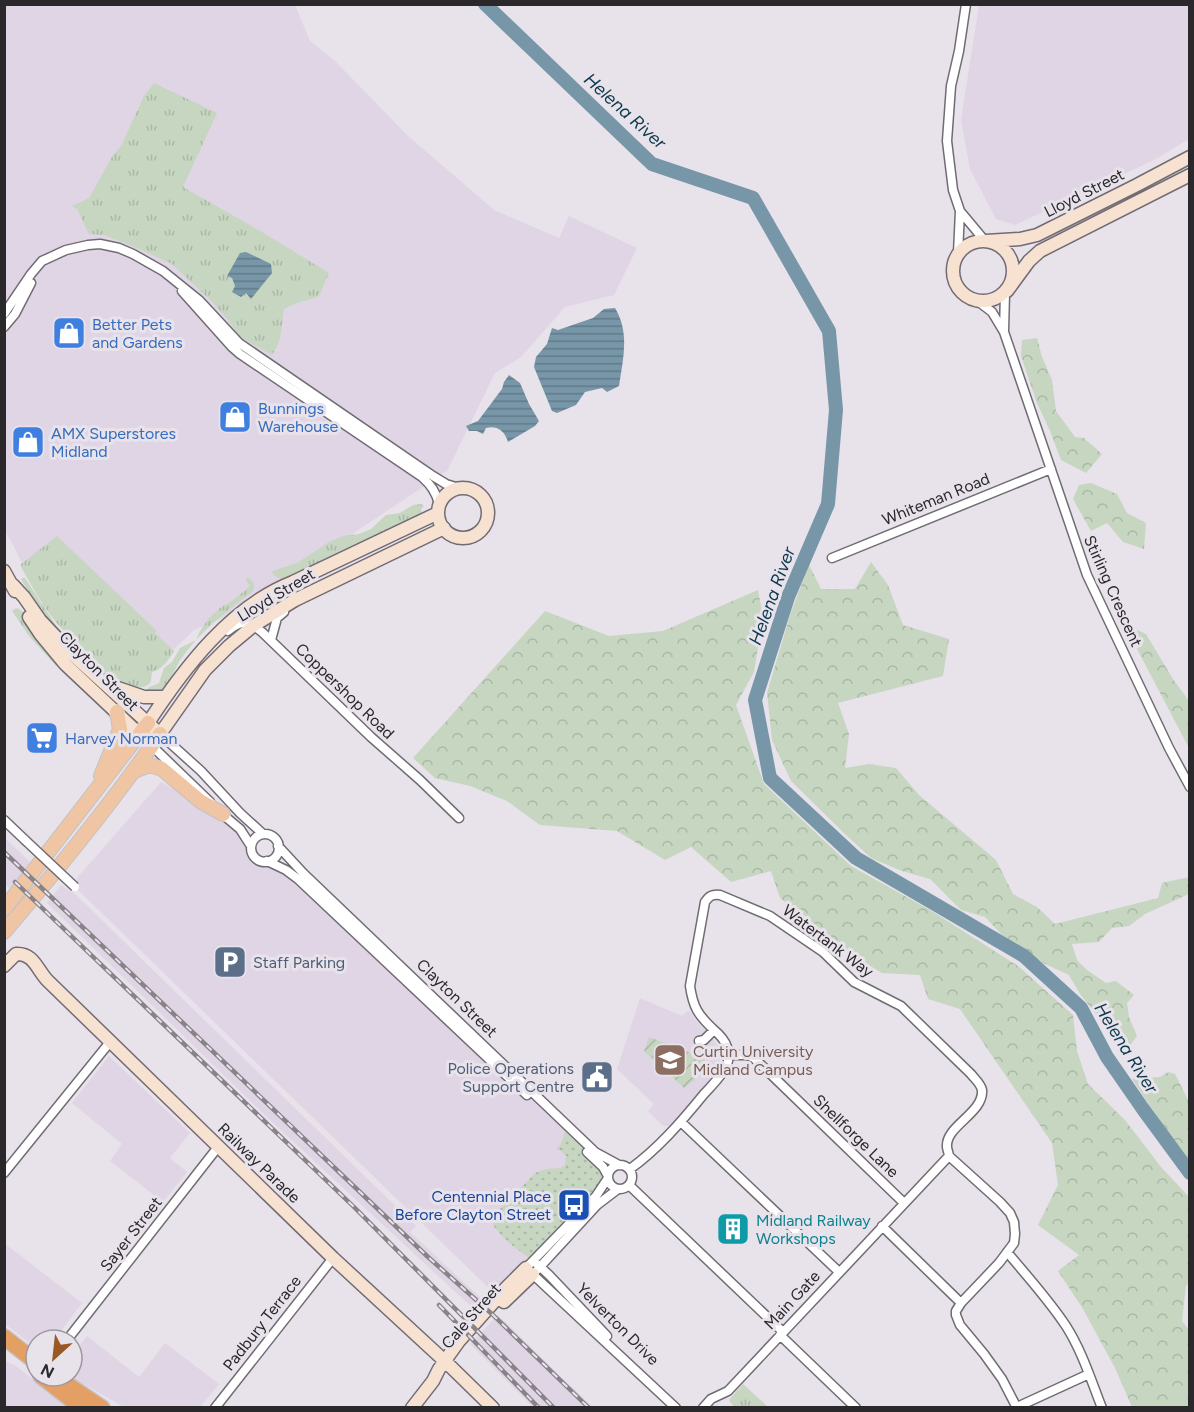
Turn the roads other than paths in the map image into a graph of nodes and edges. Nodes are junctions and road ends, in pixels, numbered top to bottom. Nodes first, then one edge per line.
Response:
1 (966, 4) edge
2 (1190, 156) edge
3 (1190, 175) edge
4 (960, 211) junction
5 (986, 241) junction
6 (958, 253) junction
7 (57, 254) junction
8 (163, 271) junction
9 (1006, 292) junction
10 (979, 302) junction
11 (4, 314) edge
12 (4, 327) edge
13 (1004, 332) junction
14 (1051, 469) junction
15 (459, 488) junction
16 (439, 509) junction
17 (444, 528) junction
18 (832, 558) dead end
19 (362, 567) junction
20 (4, 571) edge
21 (13, 585) junction
22 (253, 626) junction
23 (271, 640) junction
24 (204, 649) junction
25 (103, 682) junction
26 (165, 697) junction
27 (117, 712) junction
28 (144, 728) junction
29 (156, 740) junction
30 (134, 771) junction
31 (1190, 787) edge
32 (223, 814) junction
33 (77, 816) junction
34 (459, 818) dead end
35 (4, 820) edge
36 (263, 834) junction
37 (251, 846) junction
38 (278, 846) junction
39 (267, 861) junction
40 (75, 887) dead end
41 (4, 909) edge
42 (4, 932) edge
43 (4, 966) edge
44 (714, 1030) junction
45 (699, 1041) dead end
46 (110, 1042) junction
47 (729, 1055) junction
48 (681, 1122) junction
49 (218, 1147) junction
50 (949, 1156) junction
51 (619, 1165) junction
52 (630, 1169) junction
53 (4, 1173) edge
54 (608, 1177) junction
55 (629, 1185) junction
56 (618, 1189) junction
57 (904, 1203) junction
58 (882, 1226) junction
59 (1007, 1252) junction
60 (333, 1258) junction
61 (533, 1267) junction
62 (839, 1272) junction
63 (961, 1303) junction
64 (76, 1328) edge
65 (781, 1334) junction
66 (4, 1337) edge
67 (4, 1348) edge
68 (24, 1353) edge
69 (24, 1363) edge
70 (447, 1363) junction
71 (1089, 1374) junction
72 (57, 1388) edge
73 (74, 1388) edge
74 (82, 1407) edge
75 (102, 1407) edge
76 (215, 1407) edge
77 (412, 1407) edge
78 (493, 1407) edge
79 (676, 1407) edge
80 (682, 1407) edge
81 (703, 1407) edge
82 (855, 1407) edge
83 (1017, 1407) edge
84 (1102, 1407) edge

1 - 4 street
2 - 5 main road, Lloyd Street
3 - 9 main road, Lloyd Street
4 - 5 street
4 - 6 street
5 - 6 main road
5 - 9 main road
6 - 10 main road
7 - 8 street
7 - 11 street
7 - 12 street
8 - 15 street
8 - 16 street
9 - 10 main road
9 - 13 street, Stirling Crescent
10 - 13 street, Stirling Crescent
13 - 14 street, Stirling Crescent
14 - 18 street, Whiteman Road
14 - 31 street, Stirling Crescent
15 - 16 main road
15 - 17 main road
16 - 17 main road
16 - 24 main road, Lloyd Street
17 - 19 main road, Lloyd Street
19 - 22 main road, Lloyd Street
19 - 23 street
20 - 21 main road, Clayton Street
21 - 25 main road, Clayton Street
21 - 27 main road, Clayton Street
22 - 23 street, Coppershop Road
22 - 24 street
22 - 29 main road, Lloyd Street
23 - 34 street, Coppershop Road
24 - 26 main road, Lloyd Street
25 - 26 main road
25 - 28 main road, Clayton Street
26 - 28 main road, Lloyd Street
27 - 28 main road, Clayton Street
27 - 33 main road
28 - 29 main road, Clayton Street
28 - 33 main road, Lloyd Street
29 - 30 main road, Lloyd Street
29 - 32 street, Clayton Street
29 - 36 street, Clayton Street
30 - 32 main road
30 - 42 main road, Lloyd Street
32 - 37 street, Clayton Street
33 - 41 main road, Lloyd Street
35 - 40 street, bridge
36 - 37 street
36 - 38 street
37 - 39 street
38 - 39 street
38 - 51 street, Clayton Street
39 - 54 street, Clayton Street
43 - 46 main road, Railway Parade
44 - 45 street
44 - 47 street
44 - 50 street, Watertank Way
46 - 49 main road, Railway Parade
46 - 53 street
47 - 48 street
47 - 57 street, Shellforge Lane
48 - 52 street
48 - 62 street
49 - 60 main road, Railway Parade
49 - 64 street, Sayer Street
50 - 57 street, Main Gate
50 - 59 street
51 - 52 street
51 - 54 street
52 - 55 street
54 - 56 street
54 - 61 street
55 - 56 street
55 - 65 street
56 - 61 street
57 - 58 street, Main Gate
58 - 62 street, Main Gate
58 - 63 street
59 - 63 street
59 - 71 street
60 - 70 main road, Railway Parade
60 - 76 street, Padbury Terrace
61 - 70 main road, Cale Street
61 - 79 street, Yelverton Drive
61 - 80 street, Yelverton Drive
62 - 65 street, Main Gate
63 - 83 street
65 - 81 street, Main Gate
65 - 82 street
66 - 68 highway
67 - 69 highway
70 - 77 main road, Cale Street
70 - 78 main road, Railway Parade
71 - 83 street
71 - 84 street
72 - 74 highway
73 - 75 highway

